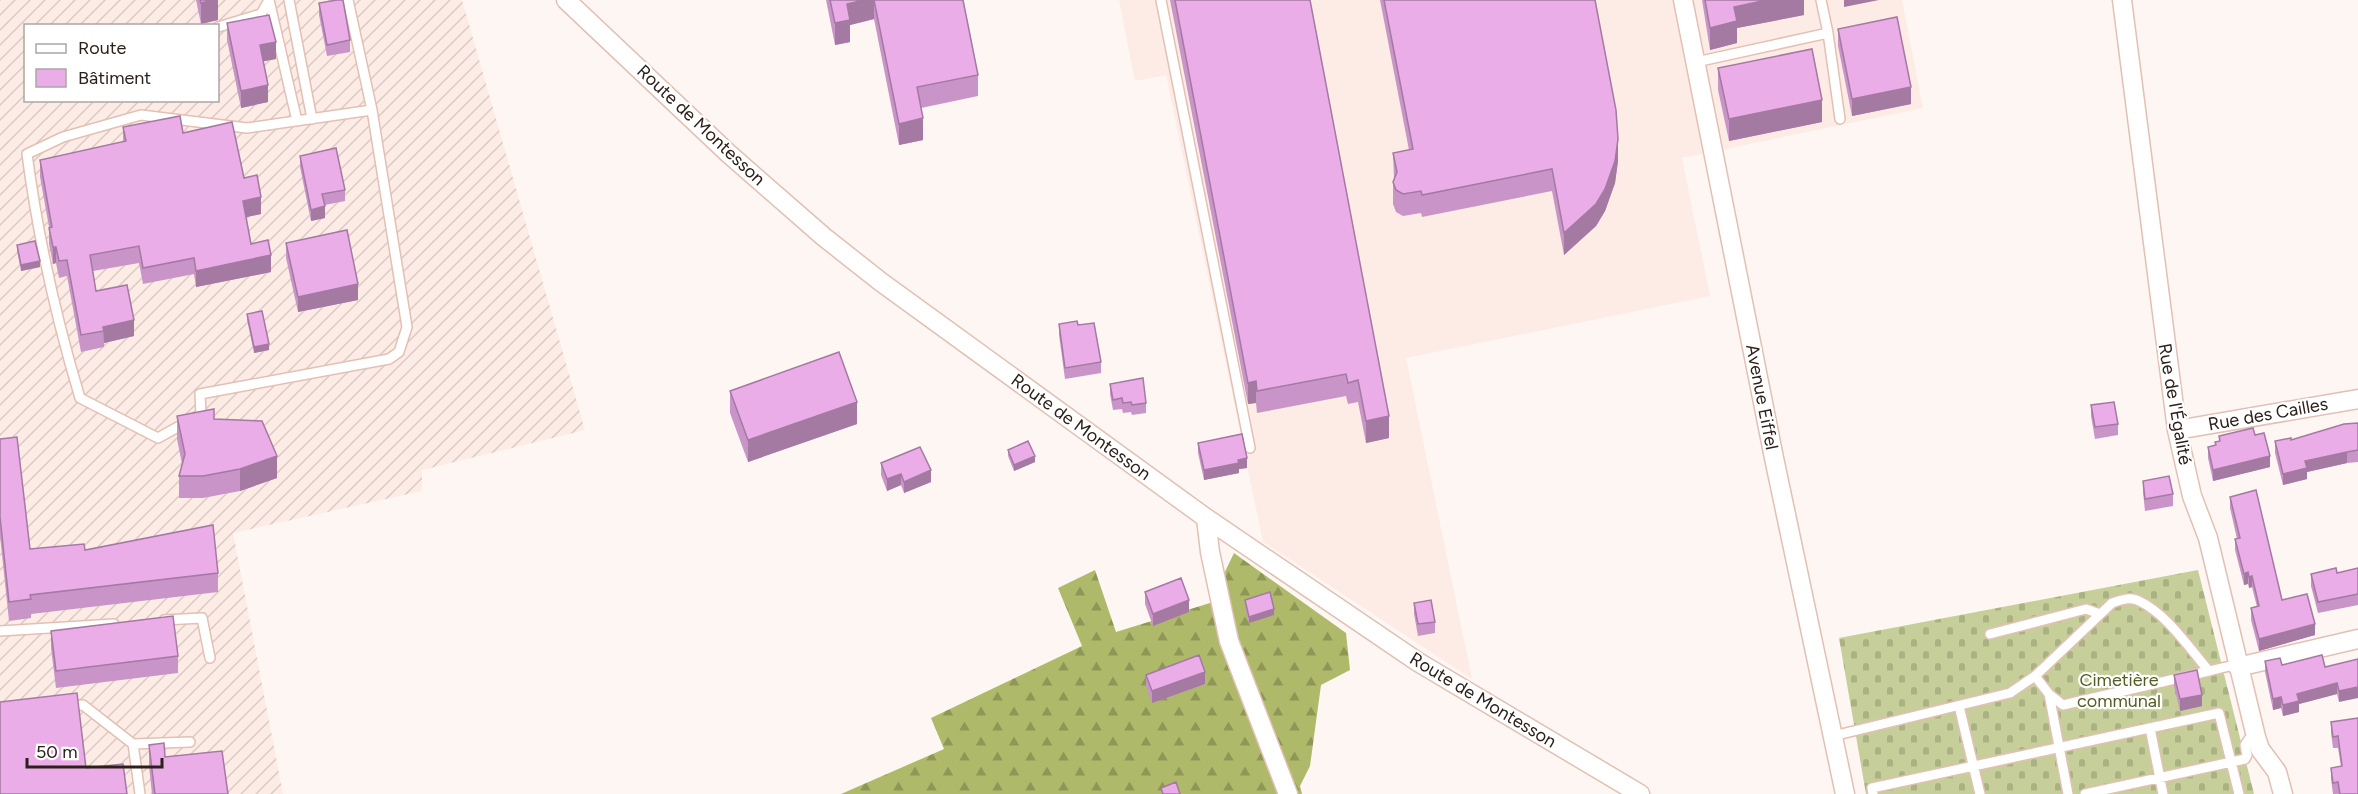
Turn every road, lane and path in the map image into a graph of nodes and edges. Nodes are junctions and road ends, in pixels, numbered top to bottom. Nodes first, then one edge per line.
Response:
1 (289, 0) edge
2 (348, 0) edge
3 (566, 0) edge
4 (1161, 0) edge
5 (1683, 0) edge
6 (1821, 0) edge
7 (2122, 0) edge
8 (219, 27) edge
9 (1828, 33) junction
10 (1696, 62) junction
11 (372, 110) junction
12 (312, 119) junction
13 (1840, 119) dead end
14 (297, 121) junction
15 (2358, 399) edge
16 (2177, 430) junction
17 (1250, 448) dead end
18 (1206, 518) junction
19 (2100, 614) junction
20 (154, 621) edge
21 (130, 623) edge
22 (0, 632) edge
23 (1990, 634) dead end
24 (2358, 639) edge
25 (210, 657) dead end
26 (2238, 666) junction
27 (2209, 671) junction
28 (2035, 676) junction
29 (2049, 694) junction
30 (1959, 706) junction
31 (59, 707) edge
32 (2150, 728) junction
33 (1833, 736) junction
34 (2256, 737) junction
35 (190, 742) dead end
36 (134, 744) junction
37 (2060, 747) junction
38 (2232, 761) junction
39 (1973, 767) junction
40 (2159, 778) junction
41 (140, 794) edge
42 (1288, 794) edge
43 (1640, 794) edge
44 (1845, 794) edge
45 (1873, 794) edge
46 (1980, 794) edge
47 (2068, 794) edge
48 (2085, 794) edge
49 (2163, 794) edge
50 (2239, 794) edge
51 (2283, 794) edge

1 - 12 lane
2 - 11 lane
3 - 18 street, Route de Montesson
4 - 17 lane
5 - 10 street, Avenue Eiffel
6 - 9 lane
7 - 16 street, Rue de l'Égalité
8 - 14 lane
9 - 10 lane
9 - 13 lane
10 - 33 street, Avenue Eiffel
11 - 12 lane
11 - 14 lane
12 - 14 lane
15 - 16 street, Rue des Cailles
16 - 26 street, Rue de l'Égalité
18 - 42 street
18 - 43 street, Route de Montesson
19 - 23 lane
19 - 27 lane
19 - 28 lane
20 - 25 lane
21 - 22 lane
24 - 26 street
26 - 27 lane
26 - 34 street, Rue de l'Égalité
27 - 29 lane
28 - 29 lane
28 - 30 lane
29 - 37 lane
30 - 33 lane
30 - 39 lane
31 - 36 lane
32 - 37 lane
32 - 38 lane
32 - 40 lane
33 - 44 street, Avenue Eiffel
34 - 38 lane
34 - 51 street, Rue de l'Égalité
35 - 36 lane
36 - 41 lane
37 - 39 lane
37 - 47 lane
38 - 40 lane
38 - 50 lane
39 - 45 lane
39 - 46 lane
40 - 48 lane
40 - 49 lane

